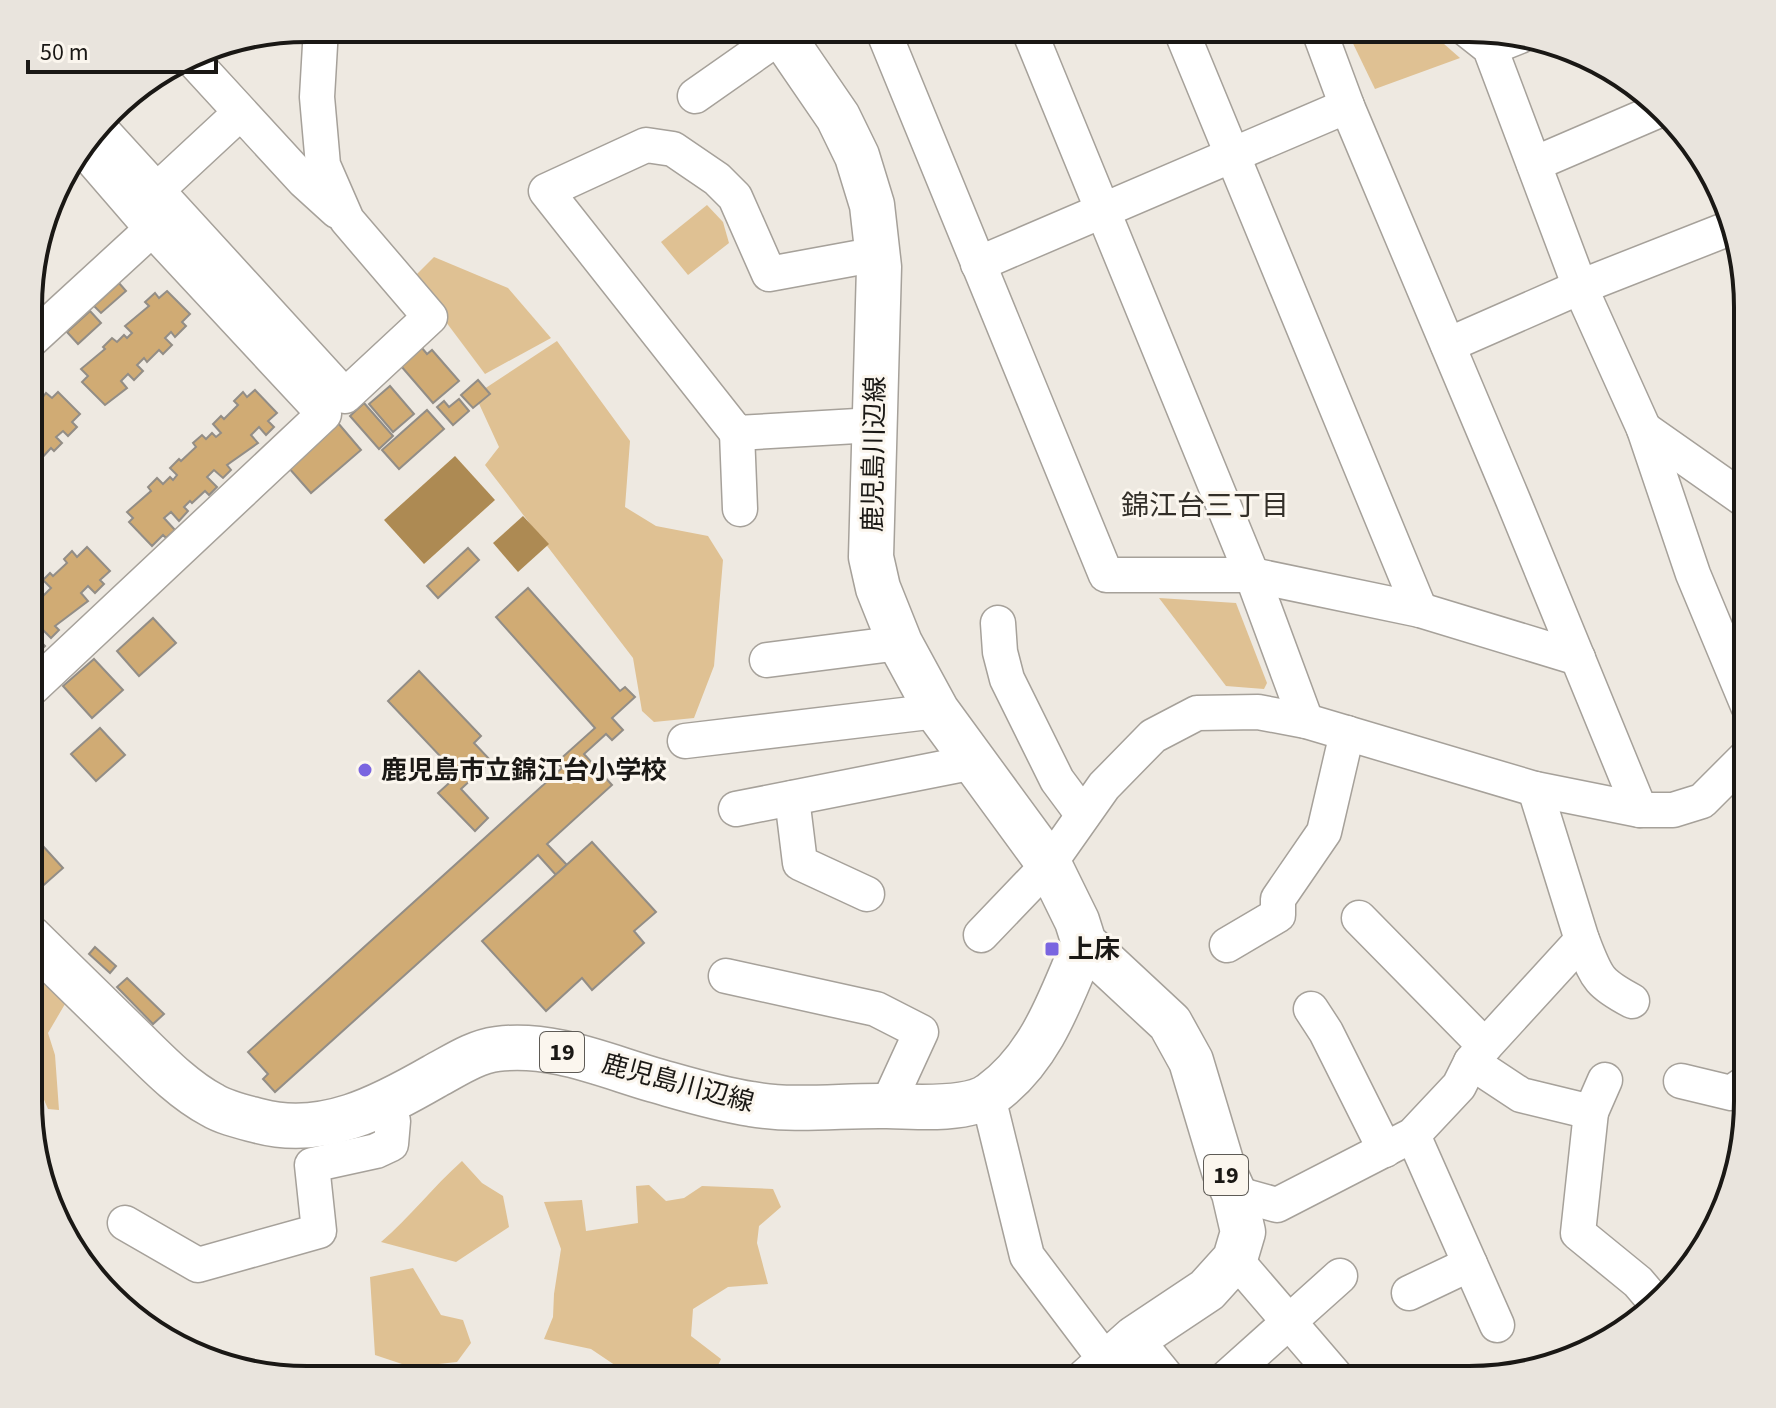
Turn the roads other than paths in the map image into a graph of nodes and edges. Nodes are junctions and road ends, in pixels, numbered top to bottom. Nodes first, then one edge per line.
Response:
1 (320, 42) edge
2 (766, 42) edge
3 (787, 42) edge
4 (888, 42) edge
5 (1034, 43) edge
6 (1186, 43) edge
7 (1324, 43) edge
8 (1494, 44) edge
9 (198, 66) edge
10 (695, 96) dead end
11 (1347, 106) junction
12 (240, 113) junction
13 (1650, 114) edge
14 (106, 135) edge
15 (1231, 155) junction
16 (89, 157) edge
17 (1534, 164) junction
18 (156, 191) junction
19 (1101, 209) junction
20 (347, 220) junction
21 (152, 229) junction
22 (1722, 231) edge
23 (878, 254) junction
24 (978, 264) junction
25 (1580, 287) junction
26 (42, 318) edge
27 (1448, 345) junction
28 (874, 425) junction
29 (1644, 429) junction
30 (737, 433) junction
31 (1734, 492) edge
32 (740, 509) dead end
33 (1252, 575) junction
34 (1420, 610) junction
35 (998, 623) dead end
36 (900, 643) junction
37 (1578, 658) junction
38 (767, 660) dead end
39 (1734, 671) edge
40 (42, 678) edge
41 (937, 711) junction
42 (1306, 721) junction
43 (1347, 733) junction
44 (685, 741) dead end
45 (974, 762) junction
46 (1733, 770) edge
47 (1535, 789) junction
48 (792, 798) junction
49 (736, 809) dead end
50 (1640, 810) junction
51 (1083, 815) junction
52 (1049, 864) junction
53 (867, 894) dead end
54 (1359, 918) dead end
55 (981, 935) dead end
56 (1582, 940) junction
57 (1084, 943) junction
58 (1227, 945) dead end
59 (43, 950) edge
60 (726, 976) dead end
61 (1632, 1001) dead end
62 (1311, 1009) dead end
63 (1478, 1054) junction
64 (1605, 1080) dead end
65 (1681, 1081) dead end
66 (1733, 1092) edge
67 (988, 1097) junction
68 (385, 1103) junction
69 (887, 1106) junction
70 (1591, 1112) junction
71 (1399, 1142) junction
72 (1234, 1193) junction
73 (125, 1223) dead end
74 (1235, 1259) junction
75 (1470, 1264) junction
76 (1340, 1276) dead end
77 (1409, 1293) dead end
78 (1649, 1295) edge
79 (1289, 1322) junction
80 (1497, 1325) dead end
81 (1110, 1360) edge
82 (1240, 1366) edge
83 (1327, 1366) edge

1 - 20 street
2 - 10 street
3 - 23 main road, 鹿児島川辺線 / 19
4 - 24 street
5 - 19 street
6 - 15 street
7 - 11 street
8 - 17 street
9 - 12 street
11 - 15 street
11 - 27 street
12 - 18 street
12 - 20 street
13 - 17 street
14 - 18 street
15 - 19 street
15 - 34 street
16 - 21 street
17 - 25 street
18 - 20 street
19 - 24 street
19 - 33 street
21 - 26 street
21 - 40 street
22 - 25 street
23 - 28 main road, 鹿児島川辺線 / 19
23 - 30 street
24 - 33 street
25 - 27 street
25 - 29 street
27 - 37 street
28 - 30 street
28 - 36 main road, 鹿児島川辺線 / 19
29 - 31 street
29 - 39 street
30 - 32 street
33 - 34 street
33 - 42 street
34 - 37 street
35 - 51 street
36 - 38 street
36 - 41 main road, 鹿児島川辺線 / 19
37 - 50 street
41 - 44 street
41 - 45 main road, 鹿児島川辺線 / 19
42 - 43 street
42 - 51 street
43 - 47 street
43 - 58 street
45 - 48 street
45 - 52 main road, 鹿児島川辺線 / 19
46 - 50 street
47 - 50 street
47 - 56 street
48 - 49 street
48 - 53 street
51 - 52 street
52 - 55 street
52 - 57 main road, 鹿児島川辺線 / 19
54 - 63 street
56 - 61 street
56 - 63 street
57 - 67 main road, 鹿児島川辺線 / 19
57 - 72 main road, 鹿児島川辺線 / 19
59 - 68 main road, 鹿児島川辺線 / 19
60 - 69 street
62 - 71 street
63 - 70 street
63 - 71 street
64 - 70 street
65 - 66 street
67 - 69 main road, 鹿児島川辺線 / 19
67 - 81 street
68 - 69 main road, 鹿児島川辺線 / 19
68 - 73 street
70 - 78 street
71 - 72 street
71 - 75 street
72 - 74 main road, 鹿児島川辺線 / 19
74 - 79 street
74 - 81 main road
75 - 77 street
75 - 80 street
76 - 79 street
79 - 82 street
79 - 83 street

